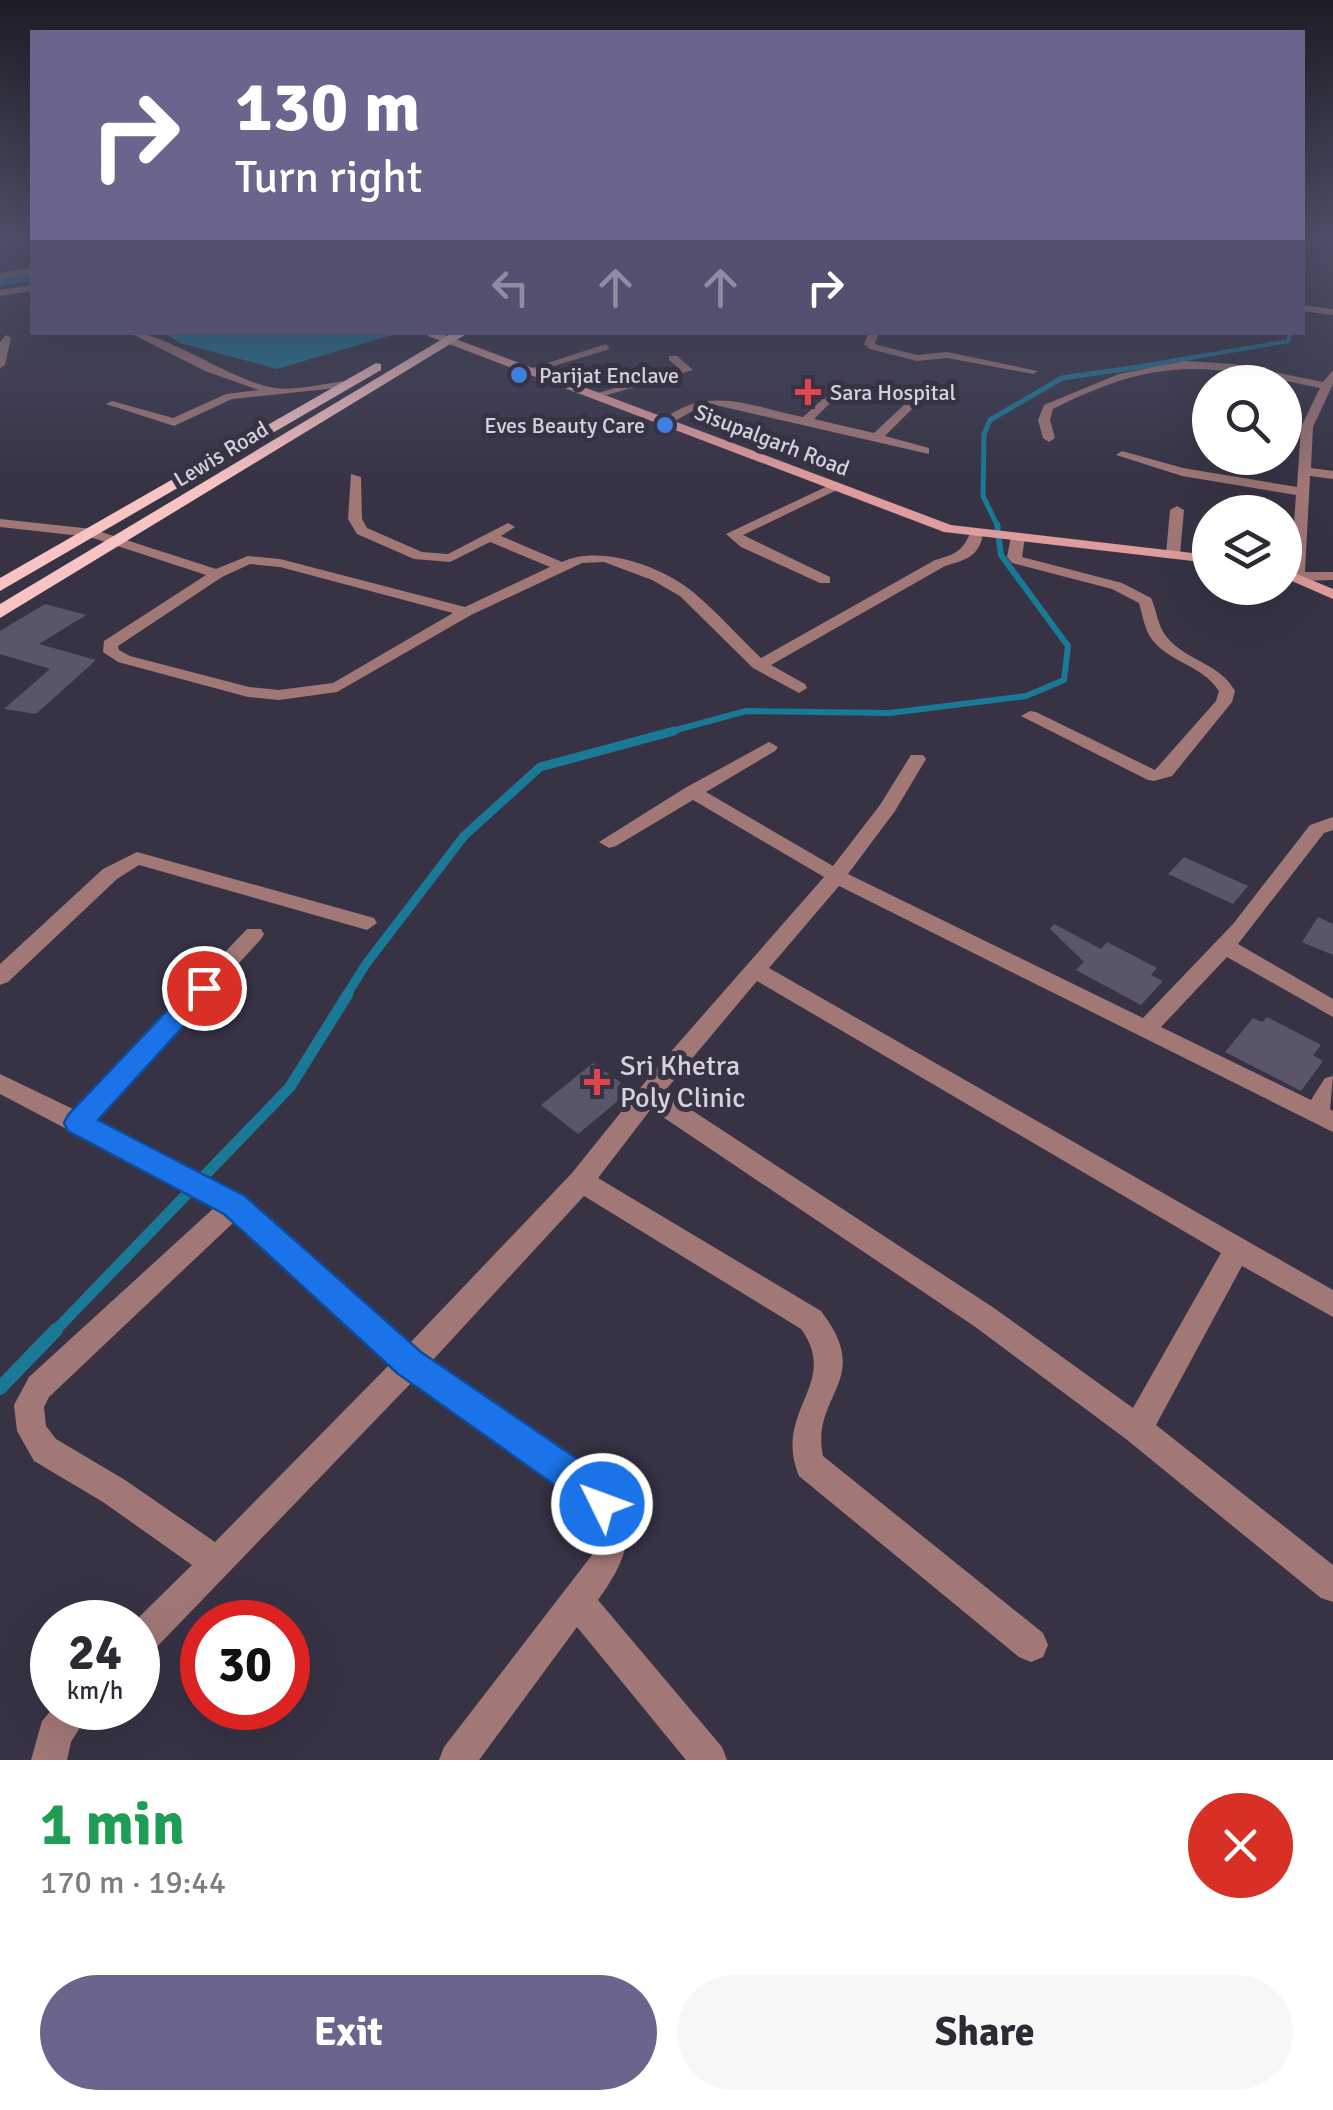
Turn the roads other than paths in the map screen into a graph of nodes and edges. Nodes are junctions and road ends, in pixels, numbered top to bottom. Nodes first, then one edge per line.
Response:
1 (139, 335) edge
2 (428, 335) edge
3 (873, 335) edge
4 (458, 336) edge
5 (6, 338) dead end
6 (606, 348) dead end
7 (673, 358) dead end
8 (0, 366) edge
9 (531, 370) junction
10 (1033, 370) dead end
11 (1331, 379) edge
12 (346, 384) junction
13 (842, 385) dead end
14 (276, 392) junction
15 (597, 394) junction
16 (112, 404) dead end
17 (909, 406) dead end
18 (806, 420) junction
19 (667, 421) junction
20 (877, 437) junction
21 (1049, 438) dead end
22 (925, 451) dead end
23 (1122, 456) dead end
24 (1302, 471) joint
25 (1302, 475) edge
26 (1333, 475) edge
27 (355, 478) dead end
28 (837, 487) junction
29 (1302, 492) junction
30 (1302, 495) edge
31 (1177, 510) dead end
32 (0, 523) edge
33 (508, 527) dead end
34 (92, 532) junction
35 (981, 534) junction
36 (1014, 537) junction
37 (490, 538) junction
38 (118, 541) junction
39 (1173, 554) junction
40 (1192, 557) edge
41 (562, 567) junction
42 (217, 574) junction
43 (1302, 575) edge
44 (1333, 576) edge
45 (825, 580) dead end
46 (1302, 580) edge
47 (0, 586) edge
48 (1333, 595) edge
49 (0, 612) edge
50 (466, 612) junction
51 (759, 665) junction
52 (799, 688) dead end
53 (1030, 716) dead end
54 (769, 747) dead end
55 (917, 759) dead end
56 (692, 792) junction
57 (1333, 823) edge
58 (609, 842) dead end
59 (836, 876) junction
60 (366, 922) dead end
61 (254, 934) dead end
62 (1225, 946) junction
63 (755, 970) junction
64 (0, 977) edge
65 (1333, 1009) edge
66 (1147, 1028) junction
67 (0, 1083) edge
68 (1333, 1085) edge
69 (649, 1094) junction
70 (1324, 1118) edge
71 (78, 1123) junction
72 (581, 1180) junction
73 (225, 1199) junction
74 (1238, 1248) junction
75 (1333, 1304) edge
76 (409, 1362) junction
77 (1137, 1429) junction
78 (217, 1562) junction
79 (1333, 1586) edge
80 (577, 1602) junction
81 (160, 1620) edge
82 (1031, 1645) dead end
83 (59, 1730) edge
84 (49, 1760) edge
85 (458, 1760) edge
86 (709, 1760) edge

1 - 14 street
2 - 12 main road, Lewis Road
3 - 10 street
4 - 9 street, Sisupalgarh Road
4 - 38 main road, Lewis Road
5 - 8 street
6 - 9 street
7 - 15 street
9 - 15 street, Sisupalgarh Road
11 - 21 street
11 - 24 street
12 - 14 street
12 - 34 main road, Lewis Road
13 - 18 street
14 - 16 street
15 - 19 street, Sisupalgarh Road
17 - 20 street
18 - 19 street
18 - 20 street
19 - 28 street, Sisupalgarh Road
20 - 22 street
23 - 29 street
24 - 26 street
25 - 29 street
27 - 37 street
28 - 35 street, Sisupalgarh Road
28 - 45 street
29 - 30 street
31 - 39 street
32 - 34 street
33 - 37 street
34 - 38 street
34 - 47 main road, Lewis Road
35 - 36 street, Sisupalgarh Road
35 - 51 street
36 - 39 street, Sisupalgarh Road
36 - 53 street
37 - 41 street
38 - 42 street
38 - 49 main road, Lewis Road
39 - 40 street, Sisupalgarh Road
41 - 50 street
41 - 51 street
42 - 50 street
42 - 50 street
43 - 44 street
46 - 48 street
51 - 52 street
54 - 56 street
55 - 59 street
56 - 58 street
56 - 59 street
57 - 62 street
59 - 63 street
59 - 66 street
60 - 64 street
61 - 71 street
62 - 65 street
62 - 66 street
63 - 69 street
63 - 74 street
66 - 70 street
67 - 71 street
68 - 70 street
69 - 72 street
69 - 77 street
71 - 73 street
72 - 76 street
72 - 82 street
73 - 76 street
73 - 78 street
74 - 75 street
74 - 77 street
76 - 78 street
76 - 80 street
77 - 79 street
78 - 81 street
80 - 85 street
80 - 86 street
83 - 84 street

